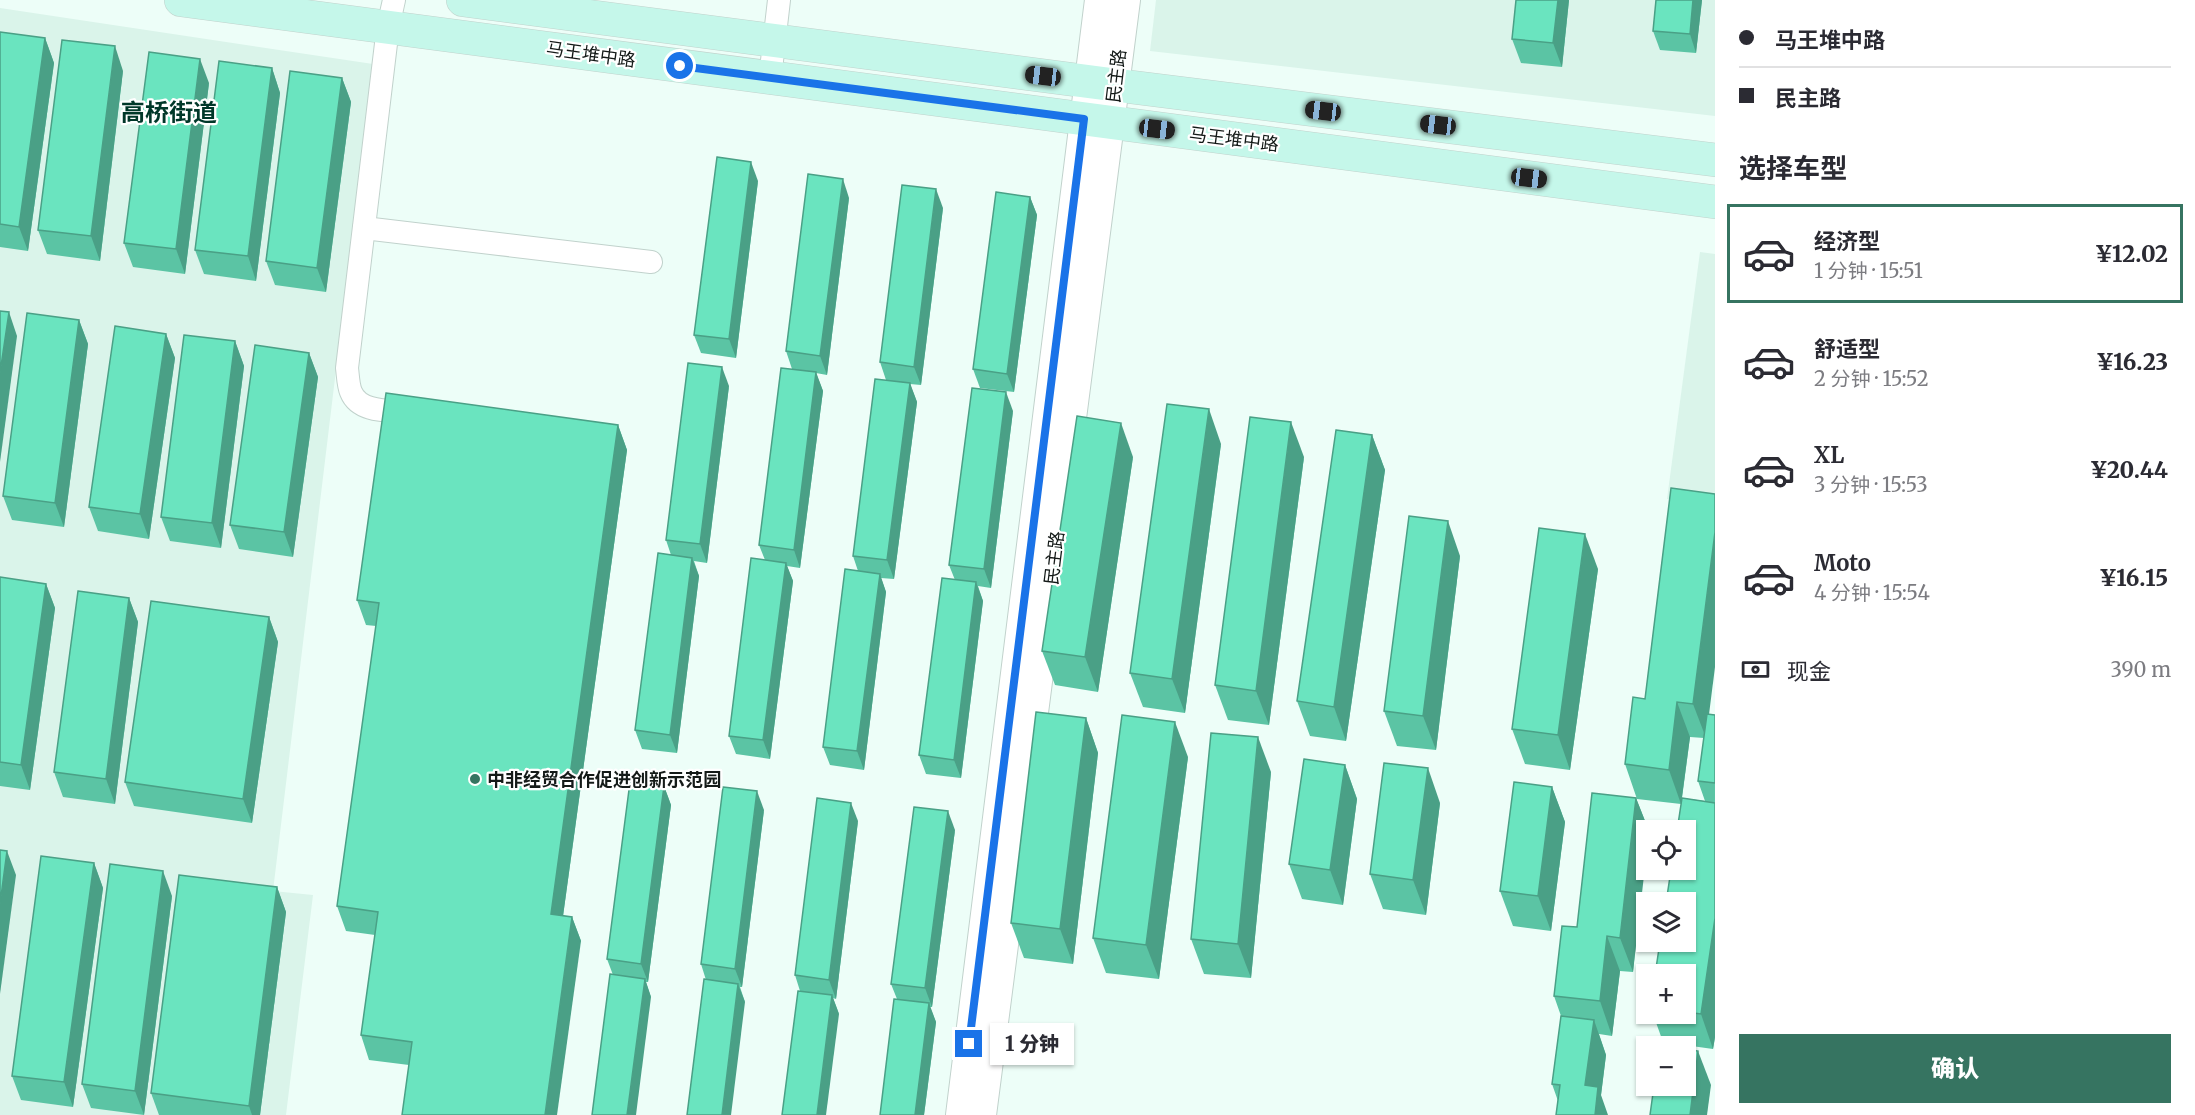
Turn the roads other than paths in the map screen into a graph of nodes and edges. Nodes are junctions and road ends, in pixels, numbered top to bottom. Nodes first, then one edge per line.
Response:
1 (181, 0) edge
2 (463, 0) edge
3 (779, 0) edge
4 (1099, 0) edge
5 (1126, 0) edge
6 (391, 14) edge
7 (774, 40) junction
8 (770, 78) junction
9 (1102, 83) junction
10 (1097, 121) junction
11 (1715, 160) edge
12 (1715, 202) edge
13 (364, 228) junction
14 (651, 262) dead end
15 (437, 416) edge
16 (960, 1115) edge
17 (982, 1115) edge

1 - 6 main road, 马王堆中路
2 - 7 main road, 马王堆中路
3 - 7 street
4 - 9 street, 民主路
5 - 9 street, 民主路
6 - 8 main road, 马王堆中路
6 - 13 street
7 - 8 street
7 - 9 main road, 马王堆中路
8 - 10 main road, 马王堆中路
9 - 10 street, 民主路
9 - 11 main road, 马王堆中路
10 - 12 main road, 马王堆中路
10 - 16 street, 民主路
10 - 17 street, 民主路
13 - 14 street
13 - 15 street

